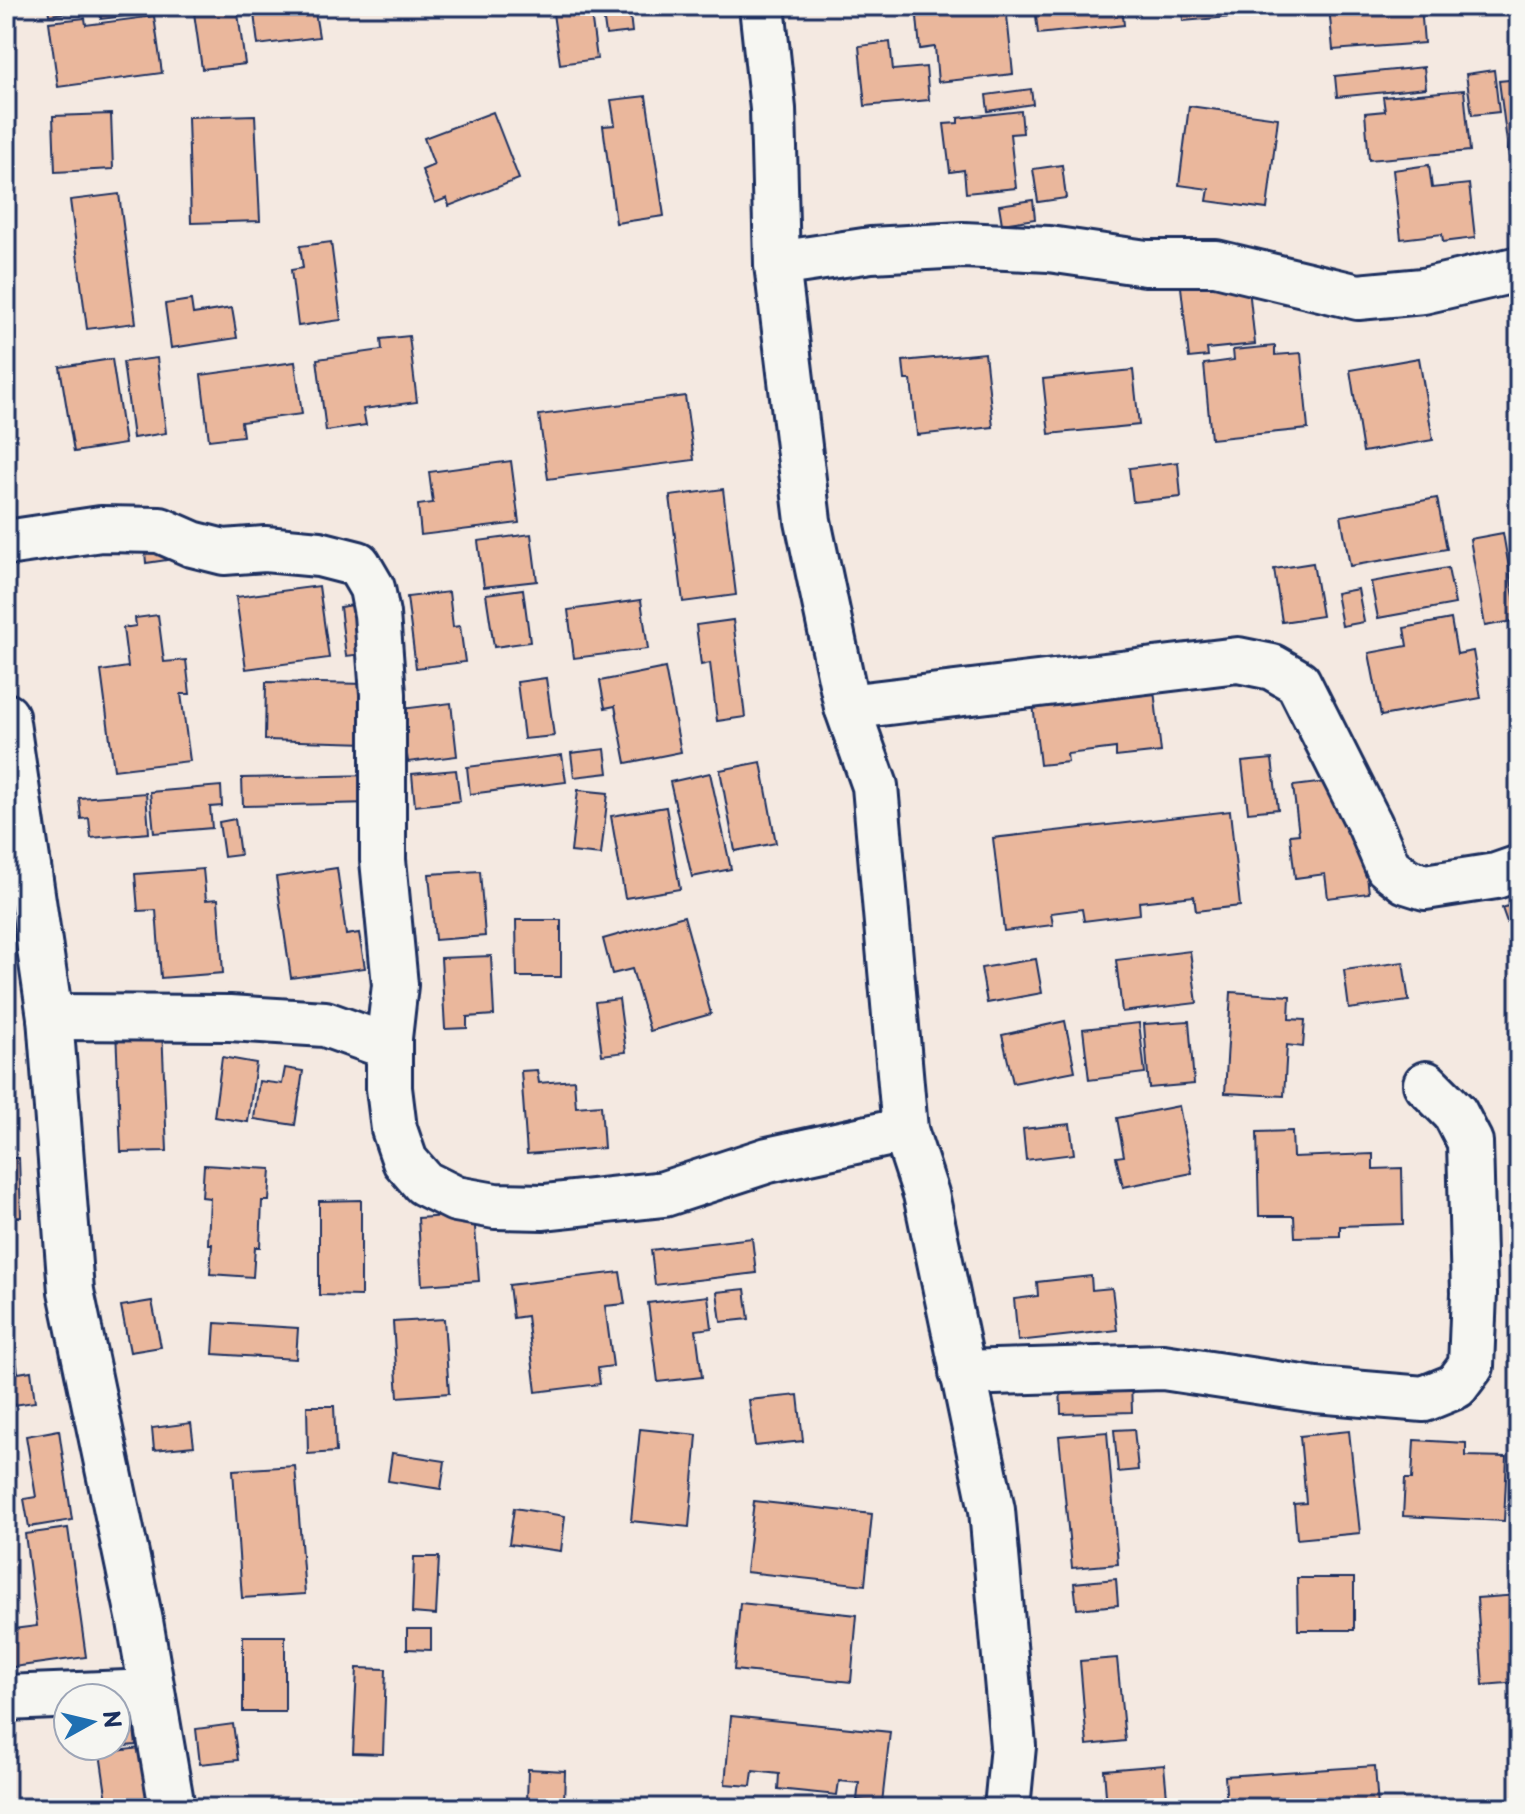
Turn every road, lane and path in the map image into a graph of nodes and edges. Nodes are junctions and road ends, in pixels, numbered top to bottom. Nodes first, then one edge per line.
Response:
1 (762, 6) edge
2 (777, 264) junction
3 (1519, 269) edge
4 (6, 543) edge
5 (847, 707) junction
6 (6, 716) edge
7 (1519, 868) edge
8 (50, 1017) junction
9 (389, 1047) junction
10 (1426, 1084) dead end
11 (905, 1130) junction
12 (962, 1373) junction
13 (151, 1692) junction
14 (6, 1698) edge
15 (172, 1808) edge
16 (1007, 1808) edge

1 - 2 street
2 - 3 street
2 - 5 street
4 - 9 street
5 - 7 street
5 - 11 street
6 - 8 street
8 - 9 street
8 - 13 street
9 - 11 street
10 - 12 street
11 - 12 street
12 - 16 street
13 - 14 street
13 - 15 street

